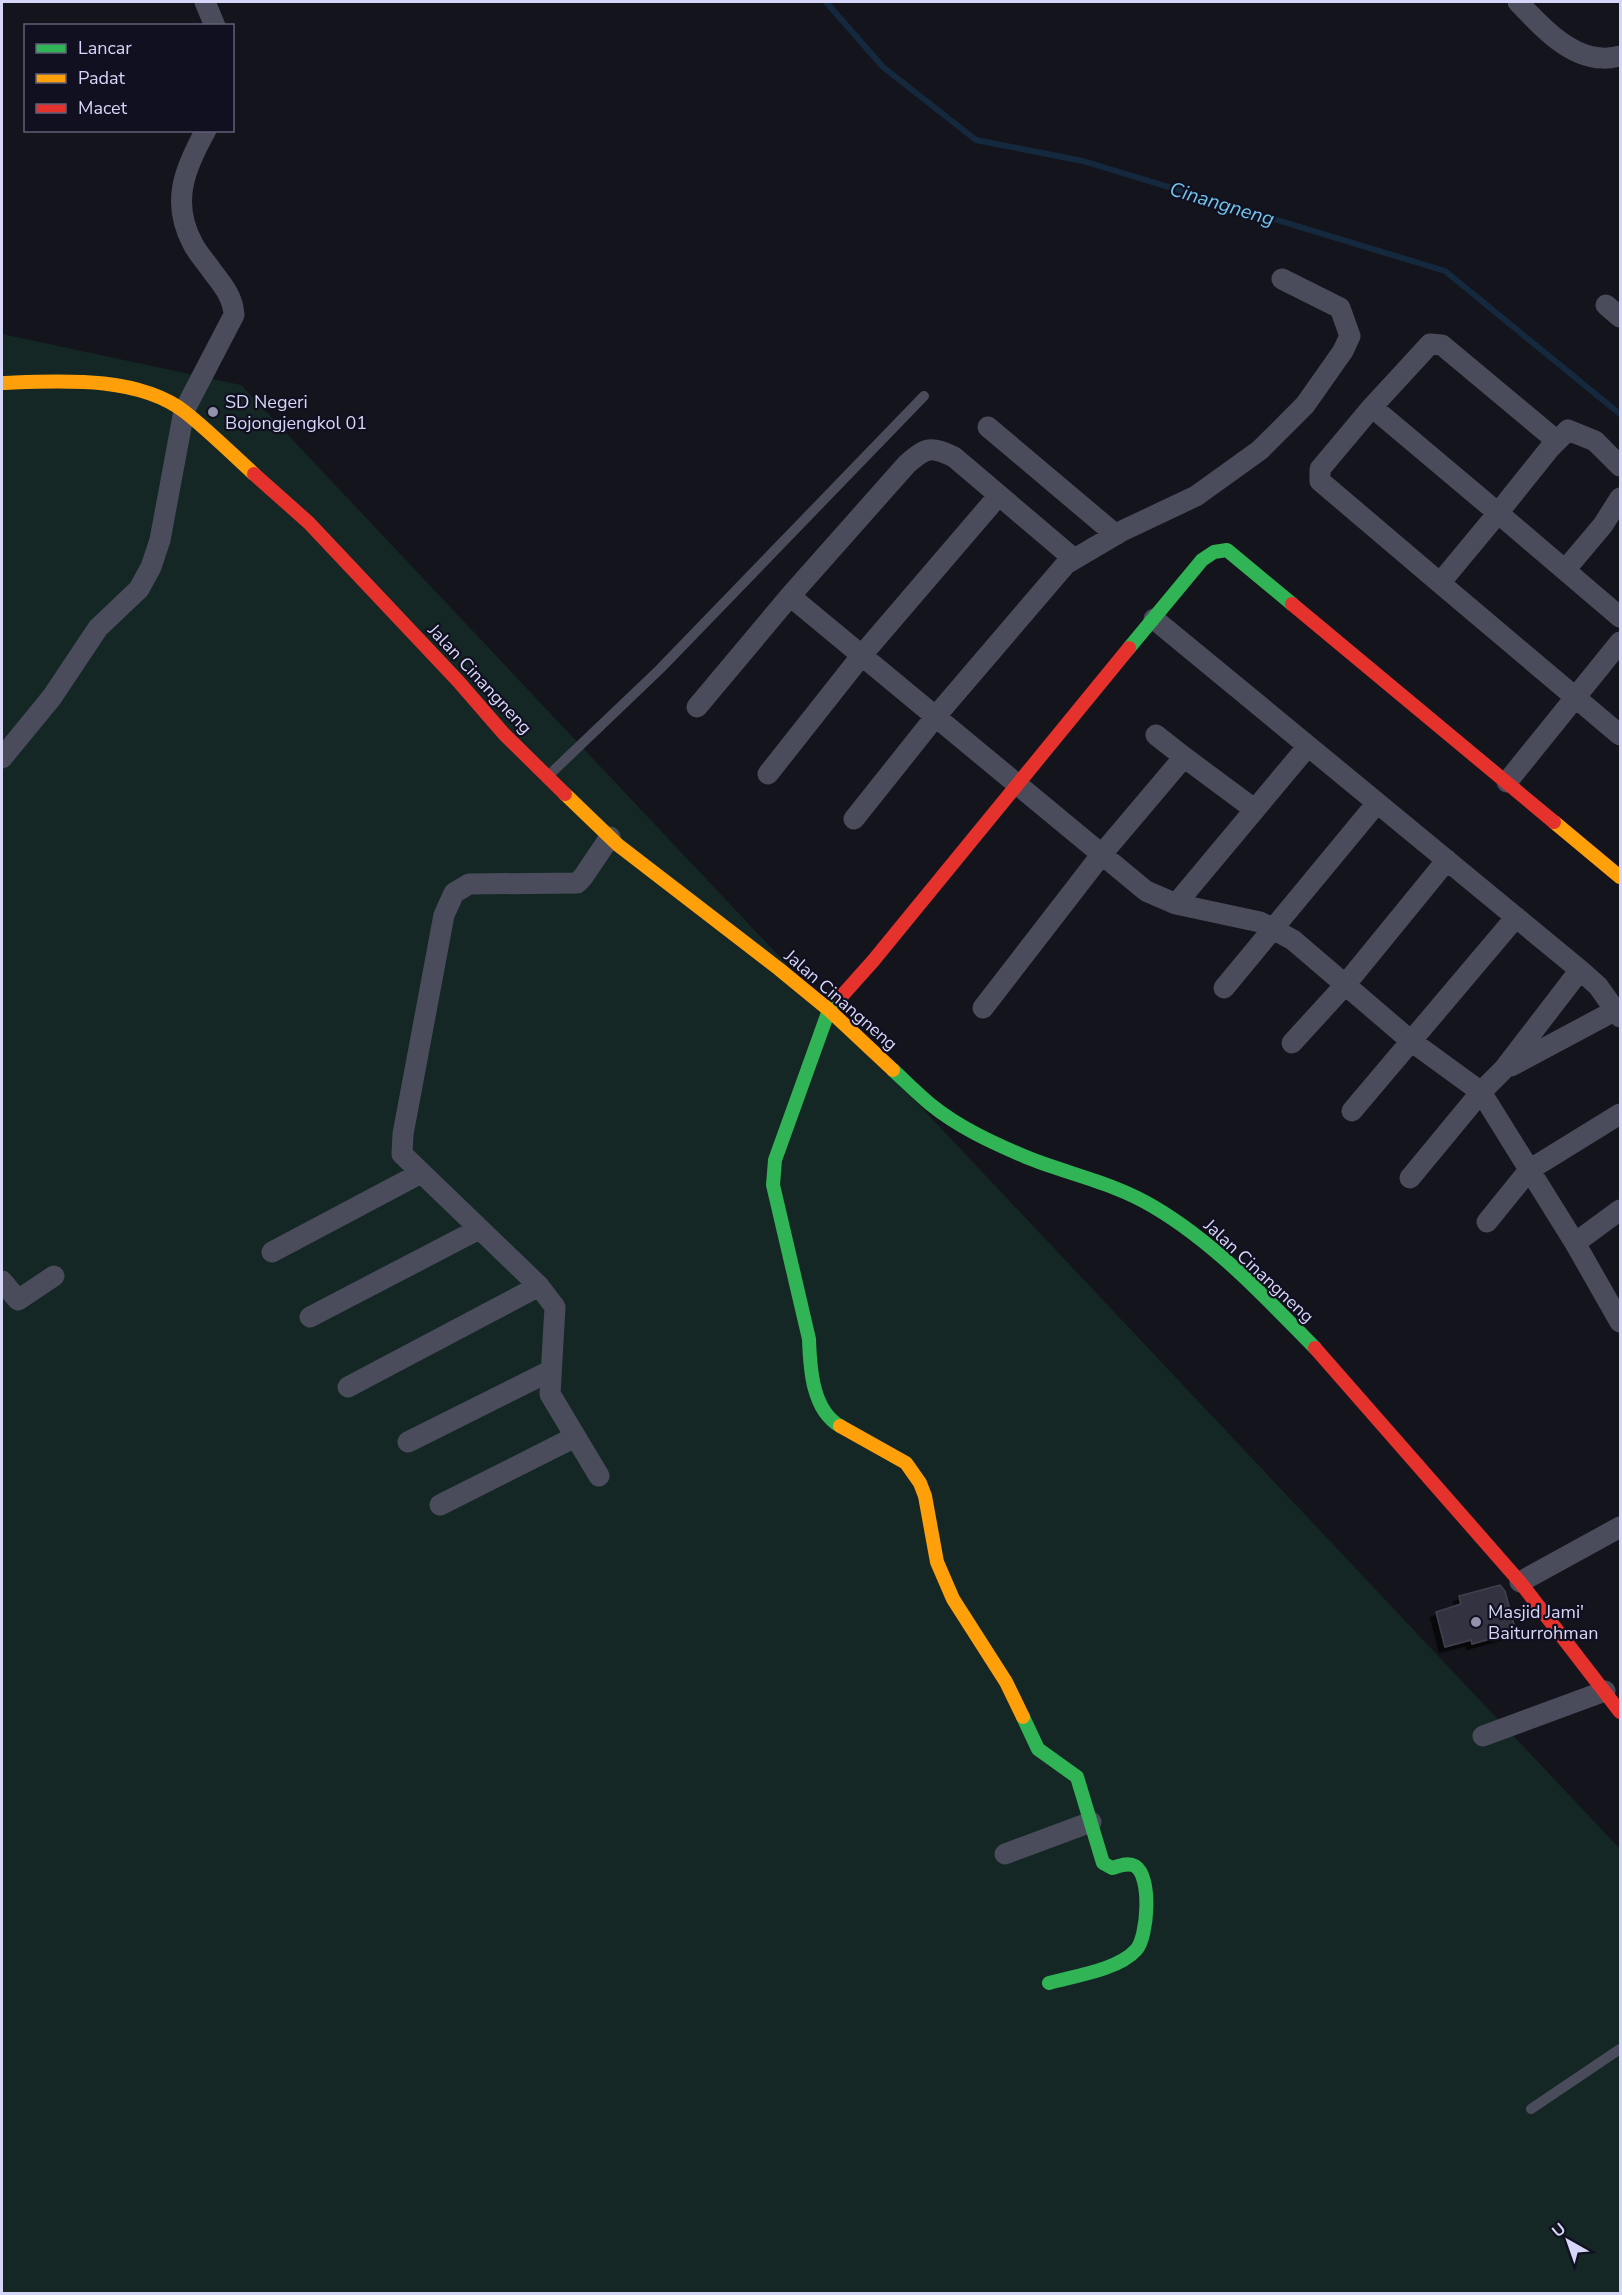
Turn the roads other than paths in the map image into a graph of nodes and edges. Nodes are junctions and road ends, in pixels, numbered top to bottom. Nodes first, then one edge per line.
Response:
1 (205, 2) edge
2 (1518, 2) edge
3 (214, 24) edge
4 (1620, 56) edge
5 (205, 132) edge
6 (1282, 279) dead end
7 (2, 383) edge
8 (924, 396) dead end
9 (1372, 407) junction
10 (184, 411) junction
11 (988, 427) dead end
12 (1557, 441) junction
13 (1620, 466) edge
14 (999, 495) junction
15 (1620, 498) edge
16 (1498, 513) junction
17 (1116, 535) junction
18 (1074, 559) junction
19 (1565, 570) junction
20 (1440, 583) junction
21 (790, 596) junction
22 (1620, 617) edge
23 (1154, 620) junction
24 (1620, 642) edge
25 (862, 655) junction
26 (1575, 698) junction
27 (697, 706) dead end
28 (936, 716) junction
29 (1156, 735) dead end
30 (1620, 735) edge
31 (1308, 746) junction
32 (1184, 757) junction
33 (2, 758) edge
34 (768, 774) dead end
35 (548, 776) junction
36 (1507, 782) junction
37 (1019, 784) junction
38 (1377, 803) junction
39 (1254, 809) junction
40 (854, 819) dead end
41 (610, 837) junction
42 (1102, 854) junction
43 (1447, 860) junction
44 (1620, 877) edge
45 (1176, 904) junction
46 (1516, 917) junction
47 (1274, 928) junction
48 (1580, 969) junction
49 (1345, 985) junction
50 (1224, 988) dead end
51 (983, 1008) dead end
52 (829, 1010) junction
53 (1618, 1013) edge
54 (1411, 1041) junction
55 (1292, 1043) dead end
56 (1504, 1069) junction
57 (1481, 1092) junction
58 (1352, 1111) dead end
59 (1620, 1114) edge
60 (1529, 1170) junction
61 (421, 1173) junction
62 (1410, 1178) dead end
63 (1620, 1210) edge
64 (1487, 1222) dead end
65 (479, 1229) junction
66 (1575, 1243) junction
67 (272, 1252) dead end
68 (54, 1276) dead end
69 (2, 1281) edge
70 (539, 1286) junction
71 (310, 1317) dead end
72 (1620, 1322) edge
73 (550, 1371) junction
74 (348, 1387) dead end
75 (575, 1437) junction
76 (408, 1442) dead end
77 (599, 1476) dead end
78 (440, 1505) dead end
79 (1620, 1527) edge
80 (1520, 1582) junction
81 (1605, 1691) junction
82 (1620, 1713) edge
83 (1483, 1736) dead end
84 (1092, 1822) junction
85 (1005, 1854) dead end
86 (1049, 1983) dead end
87 (1620, 2049) edge
88 (1531, 2109) dead end

1 - 3 street
2 - 4 street
5 - 10 street
6 - 17 street
7 - 10 street, Jalan Cinangneng
8 - 35 lane
9 - 12 street
9 - 16 street
9 - 20 street
10 - 33 street
10 - 35 street, Jalan Cinangneng
11 - 17 street
12 - 13 street
12 - 16 street
14 - 18 street
14 - 21 street
14 - 25 street
15 - 19 street
16 - 19 street
16 - 20 street
17 - 18 street
18 - 28 street
19 - 22 street
20 - 26 street
21 - 25 street
21 - 27 street
23 - 31 street
23 - 36 street
23 - 37 street
24 - 26 street
25 - 28 street
25 - 34 street
26 - 30 street
26 - 36 street
28 - 37 street
28 - 40 street
29 - 32 street
31 - 38 street
31 - 39 street
32 - 39 street
32 - 42 street
35 - 41 street, Jalan Cinangneng
36 - 44 street
37 - 42 street
37 - 52 street
38 - 43 street
38 - 47 street
39 - 45 street
41 - 52 street, Jalan Cinangneng
41 - 61 street
42 - 45 street
42 - 51 street
43 - 46 street
43 - 49 street
45 - 47 street
46 - 48 street
46 - 54 street
47 - 49 street
47 - 50 street
48 - 53 street
48 - 56 street
49 - 54 street
49 - 55 street
52 - 80 street, Jalan Cinangneng
52 - 84 street
53 - 56 street
54 - 57 street
54 - 58 street
56 - 57 street
57 - 60 street
57 - 62 street
59 - 60 street
60 - 64 street
60 - 66 street
61 - 65 street
61 - 67 street
63 - 66 street
65 - 70 street
65 - 71 street
66 - 72 street
68 - 69 street
70 - 73 street
70 - 74 street
73 - 75 street
73 - 76 street
75 - 77 street
75 - 78 street
79 - 80 street
80 - 81 street, Jalan Cinangneng
81 - 82 street, Jalan Cinangneng
81 - 83 street
84 - 85 street
84 - 86 street
87 - 88 lane

